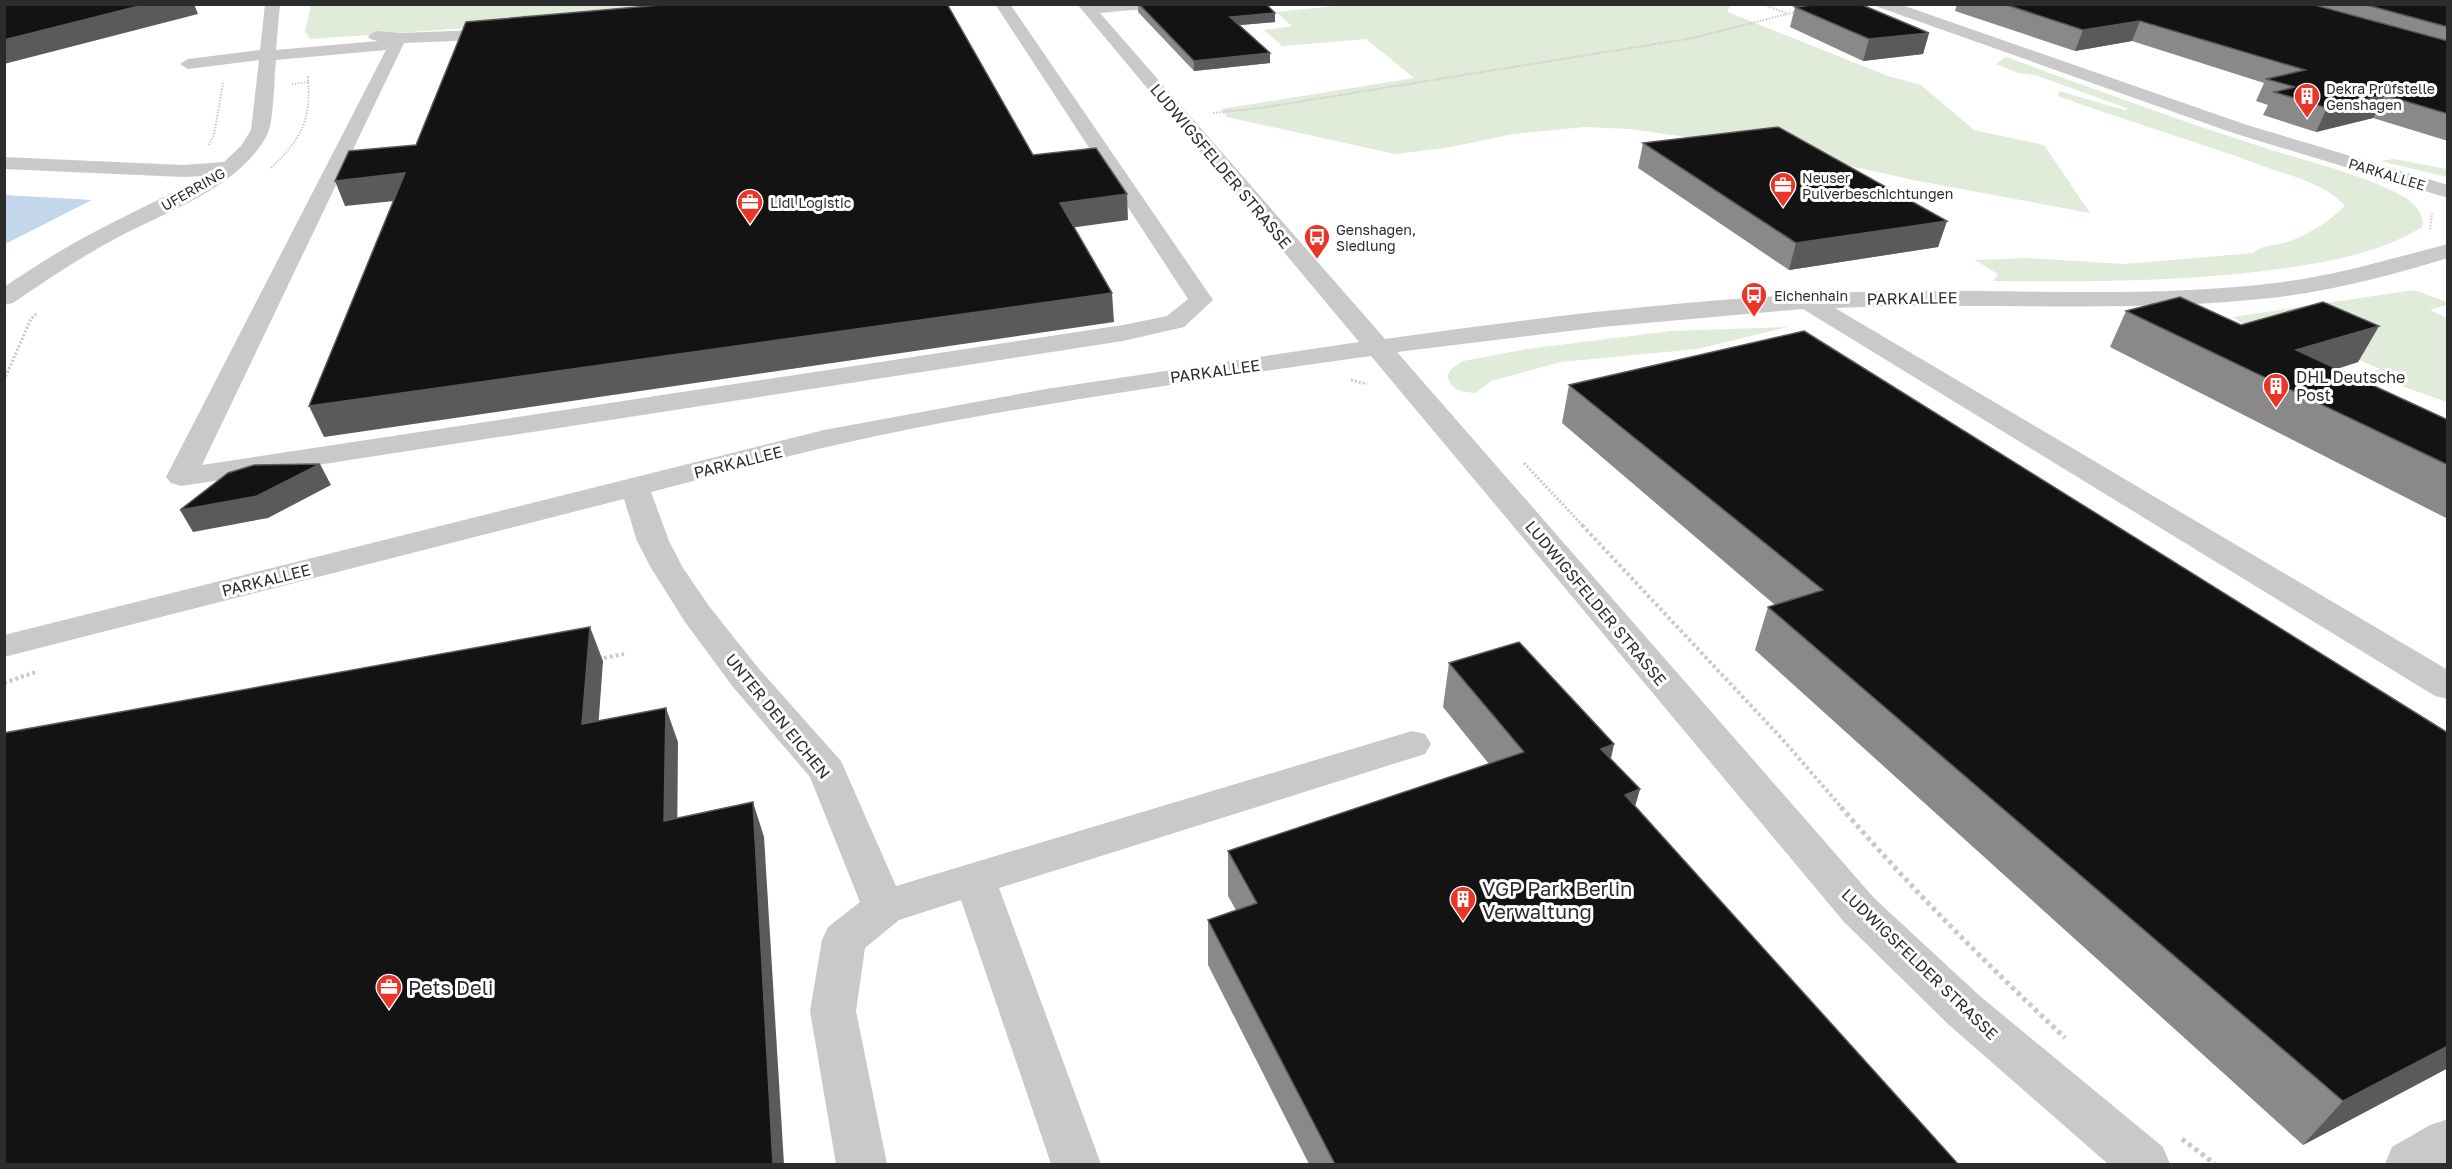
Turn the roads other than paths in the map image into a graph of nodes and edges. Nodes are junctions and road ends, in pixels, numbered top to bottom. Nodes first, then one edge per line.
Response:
1 (273, 4) edge
2 (1002, 4) edge
3 (1254, 4) edge
4 (1883, 4) edge
5 (1233, 5) edge
6 (1086, 7) edge
7 (1938, 9) dead end
8 (1910, 14) junction
9 (525, 32) edge
10 (399, 41) junction
11 (268, 51) junction
12 (188, 64) dead end
13 (4, 163) edge
14 (229, 168) junction
15 (2448, 192) edge
16 (2436, 252) edge
17 (4, 298) edge
18 (1808, 302) junction
19 (1376, 346) junction
20 (635, 488) junction
21 (4, 646) edge
22 (2448, 687) edge
23 (1412, 744) dead end
24 (975, 879) junction
25 (884, 907) junction
26 (2448, 1142) edge
27 (861, 1164) edge
28 (1076, 1164) edge
29 (2145, 1164) edge
30 (2410, 1164) edge

1 - 11 street, UFERRING
2 - 10 street
3 - 5 street
4 - 8 street, PARKALLEE
5 - 6 street
6 - 19 street, LUDWIGSFELDER STRASSE
7 - 8 street
8 - 15 street, PARKALLEE
9 - 10 street
10 - 11 street
11 - 12 street
11 - 14 street, UFERRING
13 - 14 street
14 - 17 street, UFERRING
16 - 18 street, PARKALLEE
18 - 19 street, PARKALLEE
18 - 22 street
19 - 20 street, PARKALLEE
19 - 29 street, LUDWIGSFELDER STRASSE
20 - 21 street, PARKALLEE
20 - 25 street, UNTER DEN EICHEN
23 - 24 street
24 - 25 street
24 - 28 street
25 - 27 street
26 - 30 street

